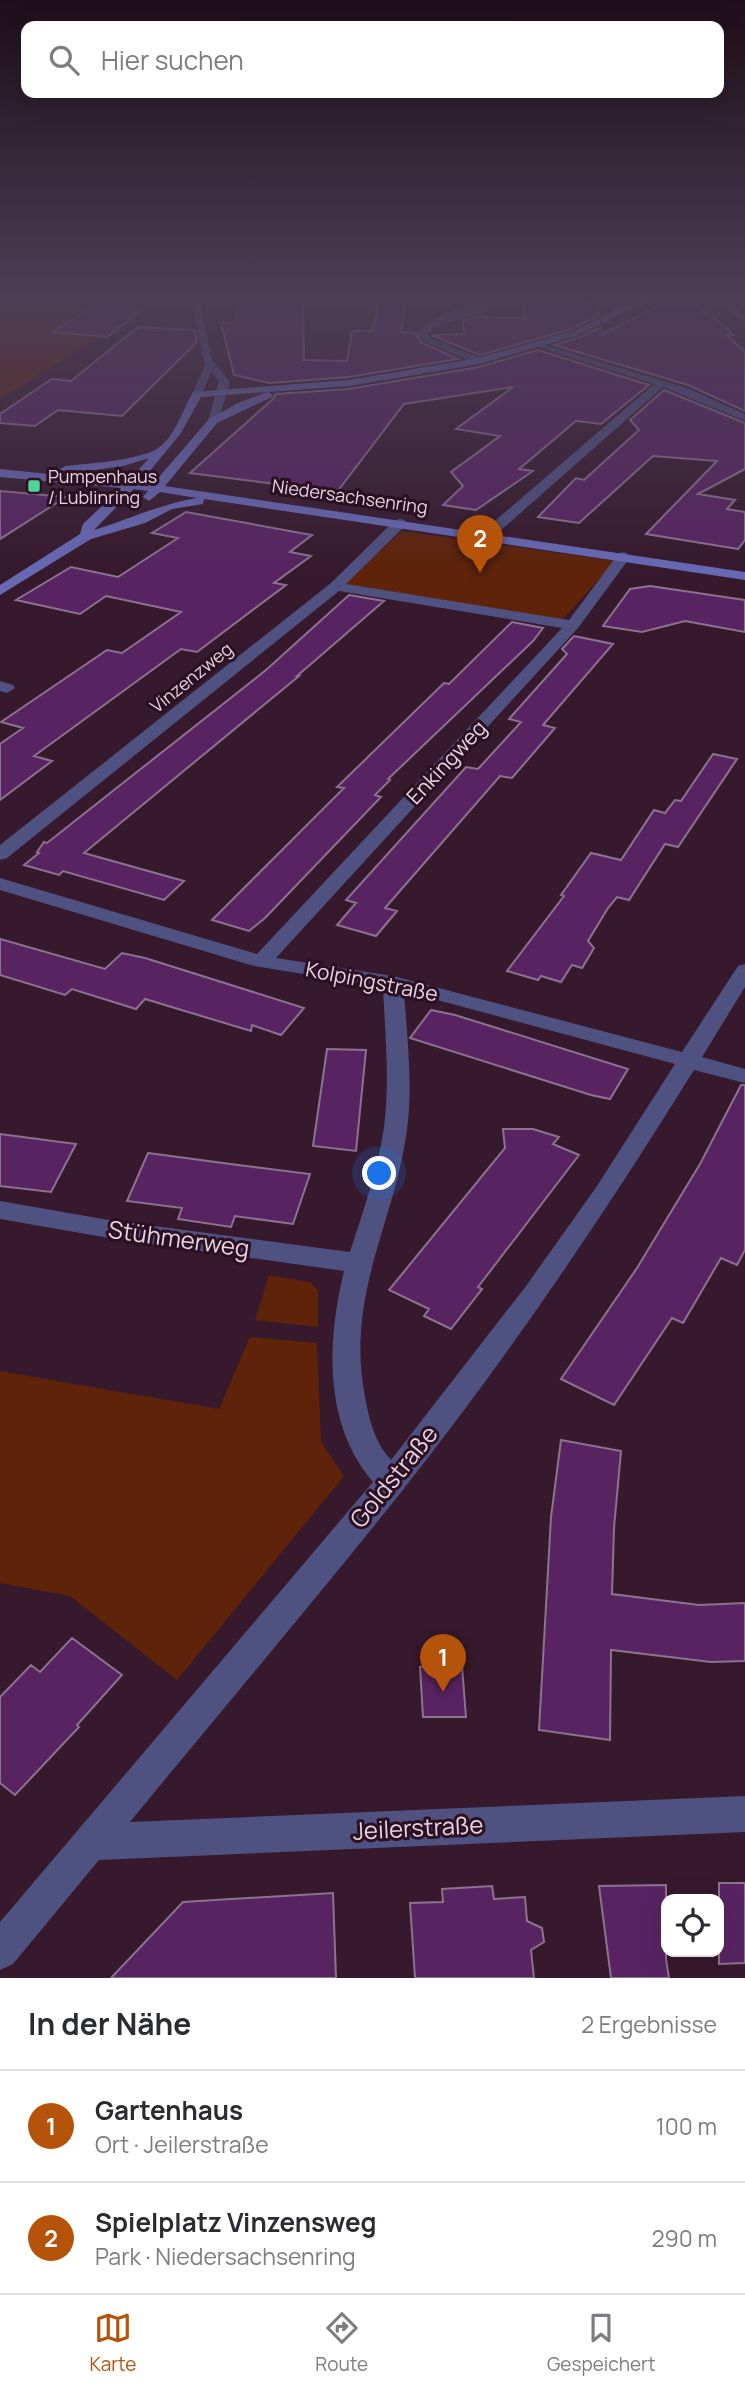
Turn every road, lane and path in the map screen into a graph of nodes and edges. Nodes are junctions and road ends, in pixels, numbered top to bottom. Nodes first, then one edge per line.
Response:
1 (199, 389) edge
2 (223, 389) edge
3 (283, 389) edge
4 (286, 389) edge
5 (655, 389) edge
6 (677, 389) edge
7 (197, 394) junction
8 (222, 394) junction
9 (267, 395) junction
10 (745, 418) edge
11 (213, 421) junction
12 (159, 452) junction
13 (0, 465) edge
14 (63, 471) junction
15 (0, 473) edge
16 (135, 482) junction
17 (159, 485) junction
18 (229, 498) junction
19 (400, 523) junction
20 (113, 528) junction
21 (494, 529) junction
22 (86, 536) junction
23 (624, 556) junction
24 (745, 567) edge
25 (745, 576) edge
26 (336, 586) junction
27 (0, 591) edge
28 (573, 625) junction
29 (0, 854) edge
30 (0, 884) edge
31 (261, 962) junction
32 (745, 970) edge
33 (393, 982) junction
34 (687, 1060) junction
35 (745, 1076) edge
36 (0, 1210) edge
37 (358, 1263) junction
38 (392, 1480) junction
39 (745, 1814) edge
40 (92, 1842) junction
41 (0, 1951) edge

1 - 7 street
2 - 8 street
3 - 8 street
4 - 9 street
5 - 21 street
6 - 10 street
7 - 8 street
7 - 12 street
8 - 9 street
8 - 11 street
9 - 11 street
11 - 17 street
12 - 14 street
12 - 16 street
13 - 14 street
14 - 16 street
15 - 16 street
16 - 17 street
16 - 22 street
17 - 18 street, Niedersachsenring
17 - 20 street
17 - 21 street, Niedersachsenring
18 - 19 street, Niedersachsenring
18 - 20 street
19 - 23 street, Niedersachsenring
19 - 26 street, Vinzenzweg
20 - 22 street
21 - 24 street, Niedersachsenring
22 - 27 street
23 - 25 street, Niedersachsenring
23 - 28 street, Enkingweg
26 - 28 street
26 - 29 street, Vinzenzweg
28 - 31 street, Enkingweg
30 - 31 street, Kolpingstraße
31 - 33 street, Kolpingstraße
32 - 34 street, Goldstraße
33 - 34 street, Kolpingstraße
33 - 37 street
34 - 35 street, Kolpingstraße
34 - 38 street, Goldstraße
36 - 37 street, Stühmerweg
37 - 38 street
38 - 40 street, Goldstraße
39 - 40 street, Jeilerstraße
40 - 41 street, Goldstraße

